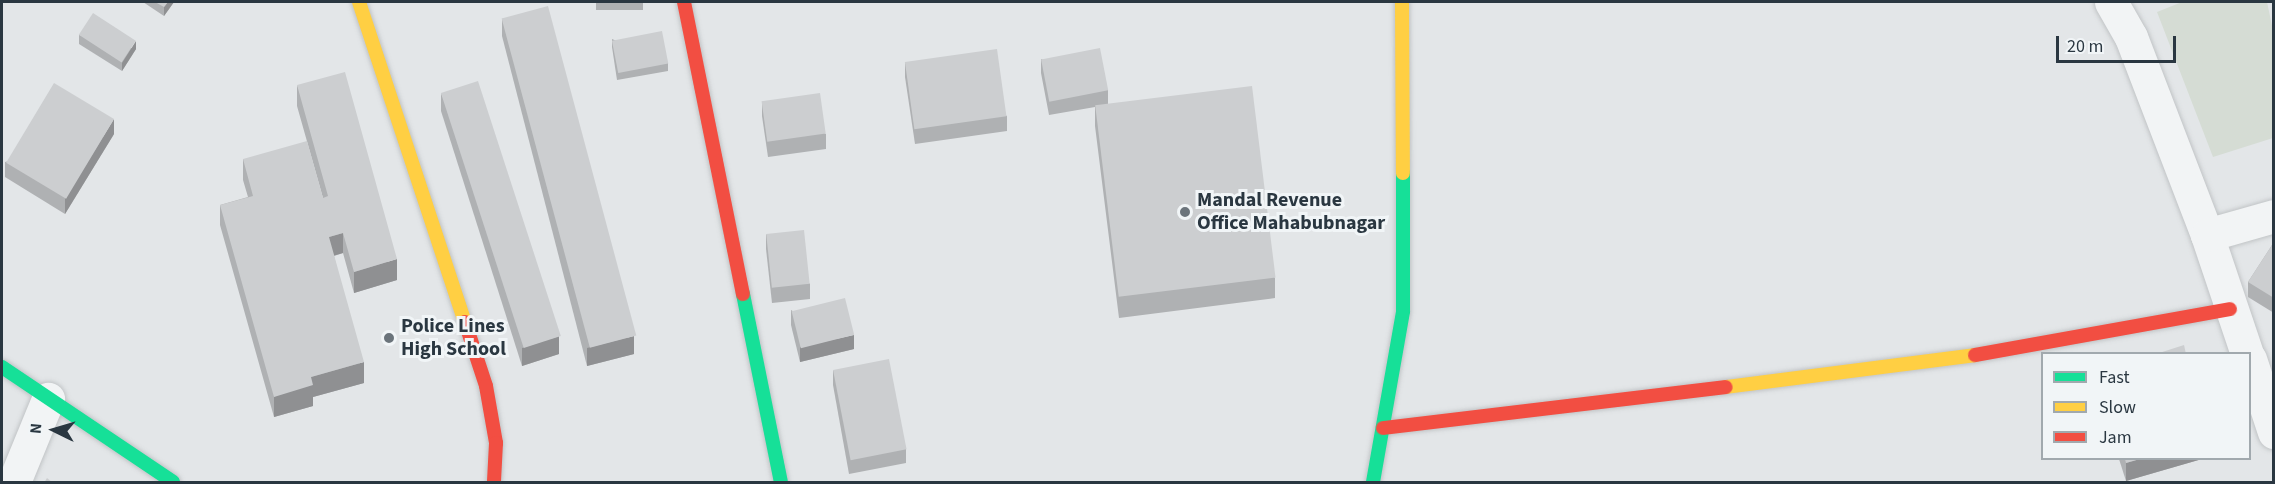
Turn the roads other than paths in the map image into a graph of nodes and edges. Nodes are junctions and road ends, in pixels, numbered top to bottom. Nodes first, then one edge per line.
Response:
1 (359, 2) edge
2 (684, 2) edge
3 (1402, 2) edge
4 (2111, 2) edge
5 (2274, 216) edge
6 (2207, 235) junction
7 (2230, 309) junction
8 (2246, 352) edge
9 (2251, 362) edge
10 (2, 367) edge
11 (48, 399) junction
12 (1383, 428) junction
13 (2274, 432) edge
14 (14, 483) edge
15 (173, 483) edge
16 (494, 483) edge
17 (781, 483) edge
18 (1373, 483) edge

1 - 16 street
2 - 17 street
3 - 12 street
4 - 6 street
5 - 6 street
6 - 7 street
7 - 8 street
7 - 12 street
9 - 13 street
10 - 11 street
11 - 14 street
11 - 15 street
12 - 18 street

